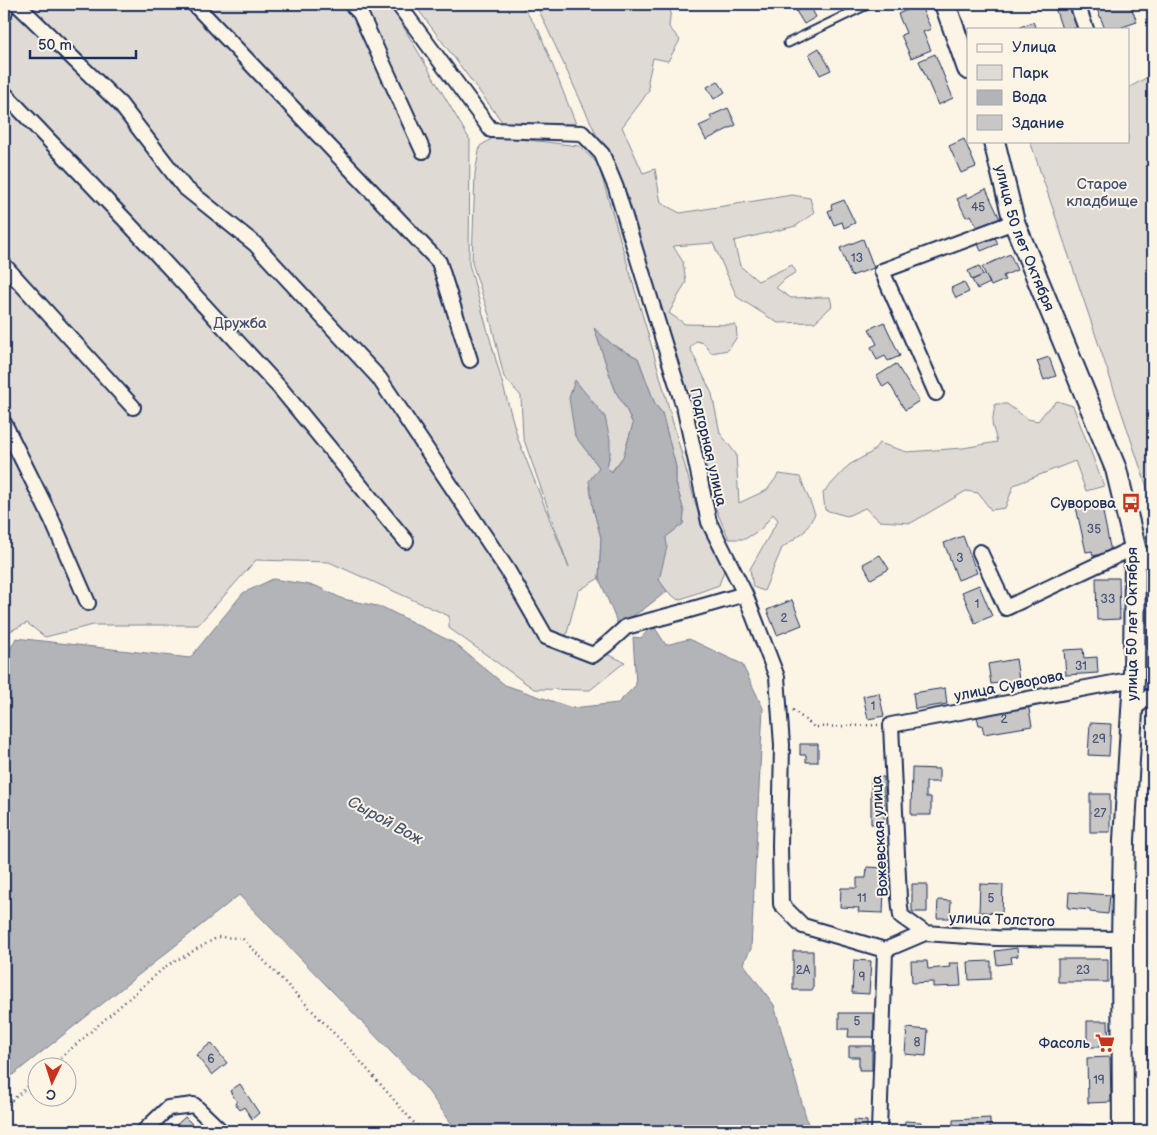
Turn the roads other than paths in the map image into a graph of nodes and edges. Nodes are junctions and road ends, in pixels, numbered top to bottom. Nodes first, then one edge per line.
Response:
1 (6, 4) edge
2 (17, 4) edge
3 (194, 4) edge
4 (351, 4) edge
5 (398, 4) edge
6 (869, 4) edge
7 (945, 4) edge
8 (1077, 4) edge
9 (4, 16) edge
10 (1086, 28) edge
11 (788, 43) dead end
12 (967, 66) edge
13 (4, 93) edge
14 (994, 142) edge
15 (423, 151) dead end
16 (1014, 222) junction
17 (4, 265) edge
18 (470, 360) dead end
19 (936, 393) dead end
20 (133, 407) dead end
21 (4, 423) edge
22 (406, 541) dead end
23 (1135, 547) junction
24 (980, 552) dead end
25 (1153, 565) edge
26 (746, 594) junction
27 (88, 603) dead end
28 (1134, 679) junction
29 (1153, 694) edge
30 (1132, 710) junction
31 (890, 725) joint
32 (924, 932) junction
33 (1122, 939) junction
34 (885, 950) junction
35 (144, 1131) edge
36 (221, 1131) edge
37 (879, 1131) edge
38 (1123, 1131) edge

1 - 9 street
2 - 26 street
3 - 18 street
4 - 15 street
5 - 26 street, Подгорная улица
6 - 11 lane
7 - 12 main road
8 - 10 street
13 - 22 street
14 - 16 main road, улица 50 лет Октября
16 - 19 street
16 - 23 main road, улица 50 лет Октября
17 - 20 street
21 - 27 street
23 - 24 street
23 - 25 street
23 - 28 main road, улица 50 лет Октября
26 - 34 street, Подгорная улица
28 - 30 main road, улица 50 лет Октября
28 - 31 street, улица Суворова
29 - 30 street
30 - 33 main road, улица 50 лет Октября
31 - 32 street, Вожевская улица
32 - 33 street, улица Толстого
32 - 34 street, улица Толстого
33 - 38 main road, улица 50 лет Октября
34 - 37 street
35 - 36 street

